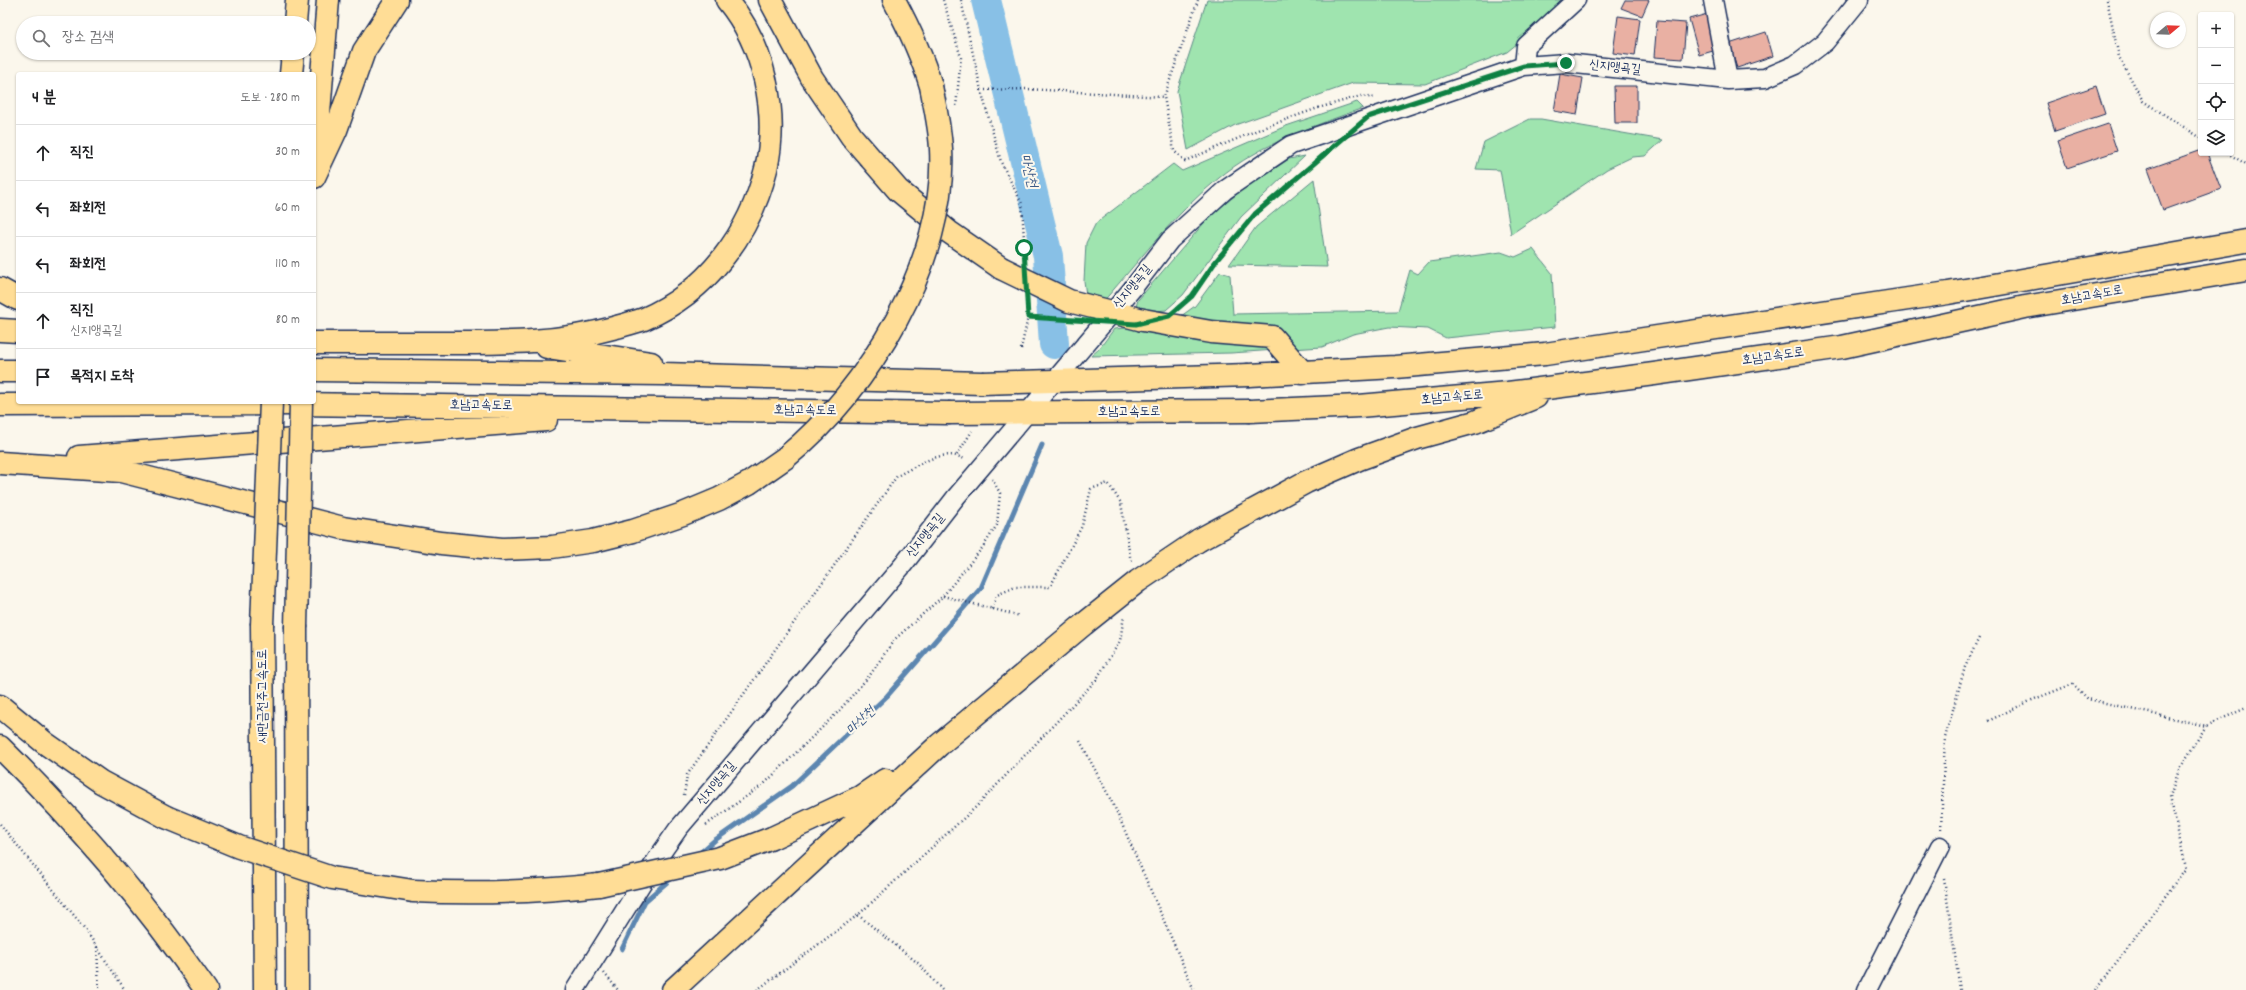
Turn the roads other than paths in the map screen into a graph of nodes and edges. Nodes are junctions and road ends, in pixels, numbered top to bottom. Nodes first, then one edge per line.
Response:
1 (282, 0) edge
2 (298, 0) edge
3 (328, 0) edge
4 (397, 0) edge
5 (727, 0) edge
6 (770, 0) edge
7 (894, 0) edge
8 (1576, 0) edge
9 (1713, 0) edge
10 (1859, 0) edge
11 (283, 16) edge
12 (296, 16) edge
13 (286, 60) edge
14 (291, 60) edge
15 (1524, 66) junction
16 (287, 72) edge
17 (290, 72) edge
18 (1728, 80) junction
19 (316, 147) edge
20 (316, 173) edge
21 (2246, 241) edge
22 (2246, 270) edge
23 (0, 289) edge
24 (16, 298) edge
25 (0, 330) edge
26 (16, 331) edge
27 (316, 343) edge
28 (524, 343) junction
29 (316, 370) edge
30 (0, 371) edge
31 (16, 371) edge
32 (1303, 373) junction
33 (739, 376) junction
34 (1562, 386) junction
35 (271, 404) edge
36 (301, 404) edge
37 (0, 405) edge
38 (679, 409) junction
39 (3, 463) edge
40 (0, 706) edge
41 (939, 744) junction
42 (0, 747) edge
43 (1940, 846) road end
44 (206, 990) edge
45 (265, 990) edge
46 (297, 990) edge
47 (575, 990) edge
48 (673, 990) edge
49 (1867, 990) edge

1 - 11 highway
2 - 12 highway
3 - 19 highway
4 - 20 highway
5 - 28 highway
6 - 32 highway, bridge
7 - 39 highway, bridge
8 - 15 street
9 - 18 street
10 - 18 street, 신지앵곡길
13 - 16 highway
14 - 17 highway
15 - 18 street, 신지앵곡길
15 - 47 street, 신지앵곡길, bridge
21 - 32 highway
22 - 34 highway, 호남고속도로
23 - 24 highway
25 - 26 highway
27 - 28 highway
28 - 33 highway
29 - 33 highway
30 - 31 highway
32 - 33 highway, bridge
34 - 38 highway, 호남고속도로, bridge
34 - 41 highway, bridge
35 - 45 highway, 새만금전주고속도로, bridge
36 - 46 highway, bridge
37 - 38 highway, 호남고속도로
38 - 39 highway
40 - 41 highway, bridge
41 - 48 highway
42 - 44 highway
43 - 49 street

